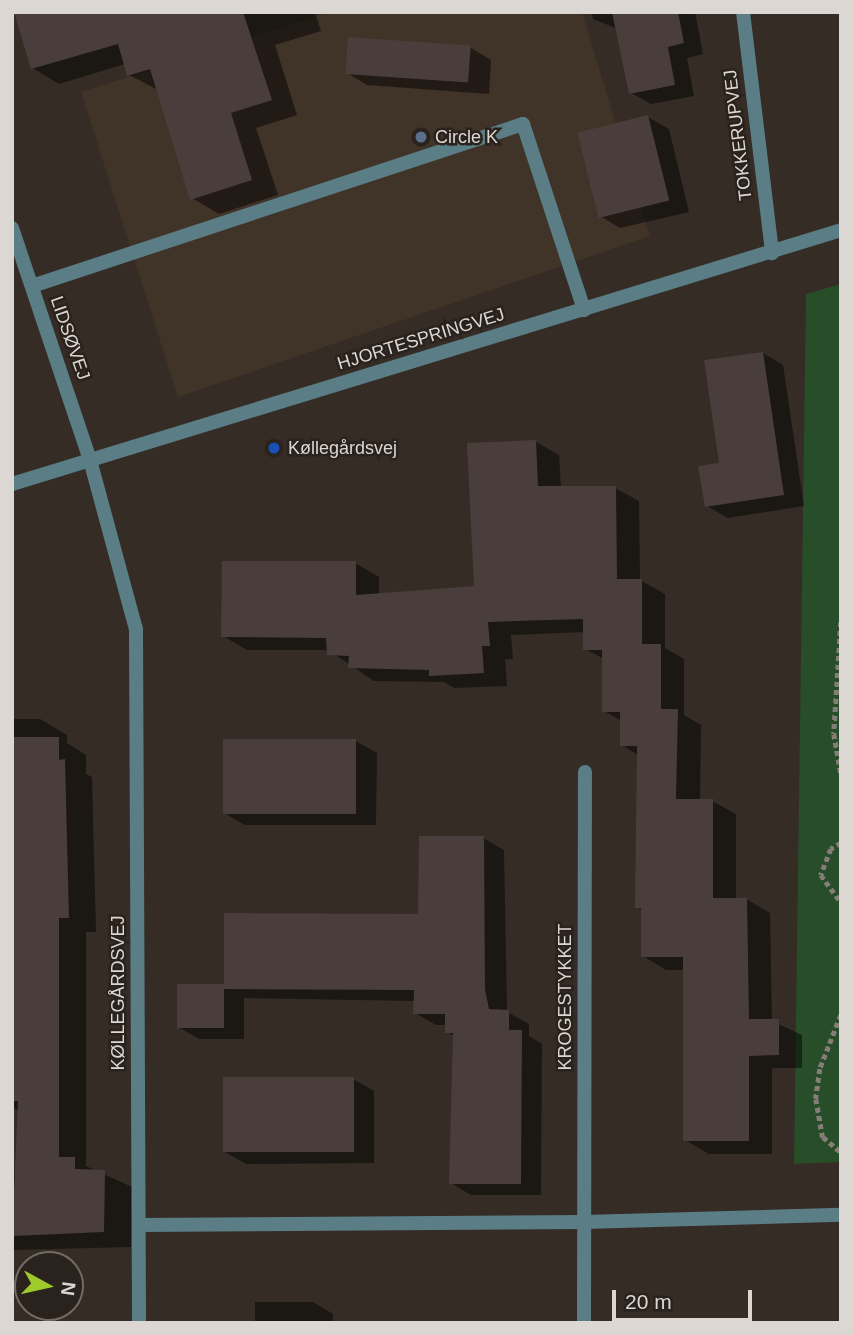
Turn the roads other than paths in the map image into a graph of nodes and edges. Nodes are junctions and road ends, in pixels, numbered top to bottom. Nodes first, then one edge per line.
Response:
1 (743, 12) edge
2 (12, 228) edge
3 (841, 230) edge
4 (772, 253) junction
5 (32, 286) junction
6 (584, 310) junction
7 (90, 460) junction
8 (12, 484) edge
9 (585, 772) dead end
10 (841, 1216) edge
11 (584, 1222) junction
12 (139, 1225) junction
13 (139, 1323) edge
14 (584, 1323) edge

1 - 4 street, TOKKERUPVEJ
2 - 5 street, LIDSØVEJ
3 - 4 street, HJORTESPRINGVEJ
4 - 6 street, HJORTESPRINGVEJ
5 - 6 street
5 - 7 street, LIDSØVEJ
6 - 7 street, HJORTESPRINGVEJ
7 - 8 street, HJORTESPRINGVEJ
7 - 12 street, KØLLEGÅRDSVEJ
9 - 11 street, KROGESTYKKET
10 - 11 street
11 - 12 street
11 - 14 street, KROGESTYKKET
12 - 13 street, KØLLEGÅRDSVEJ

